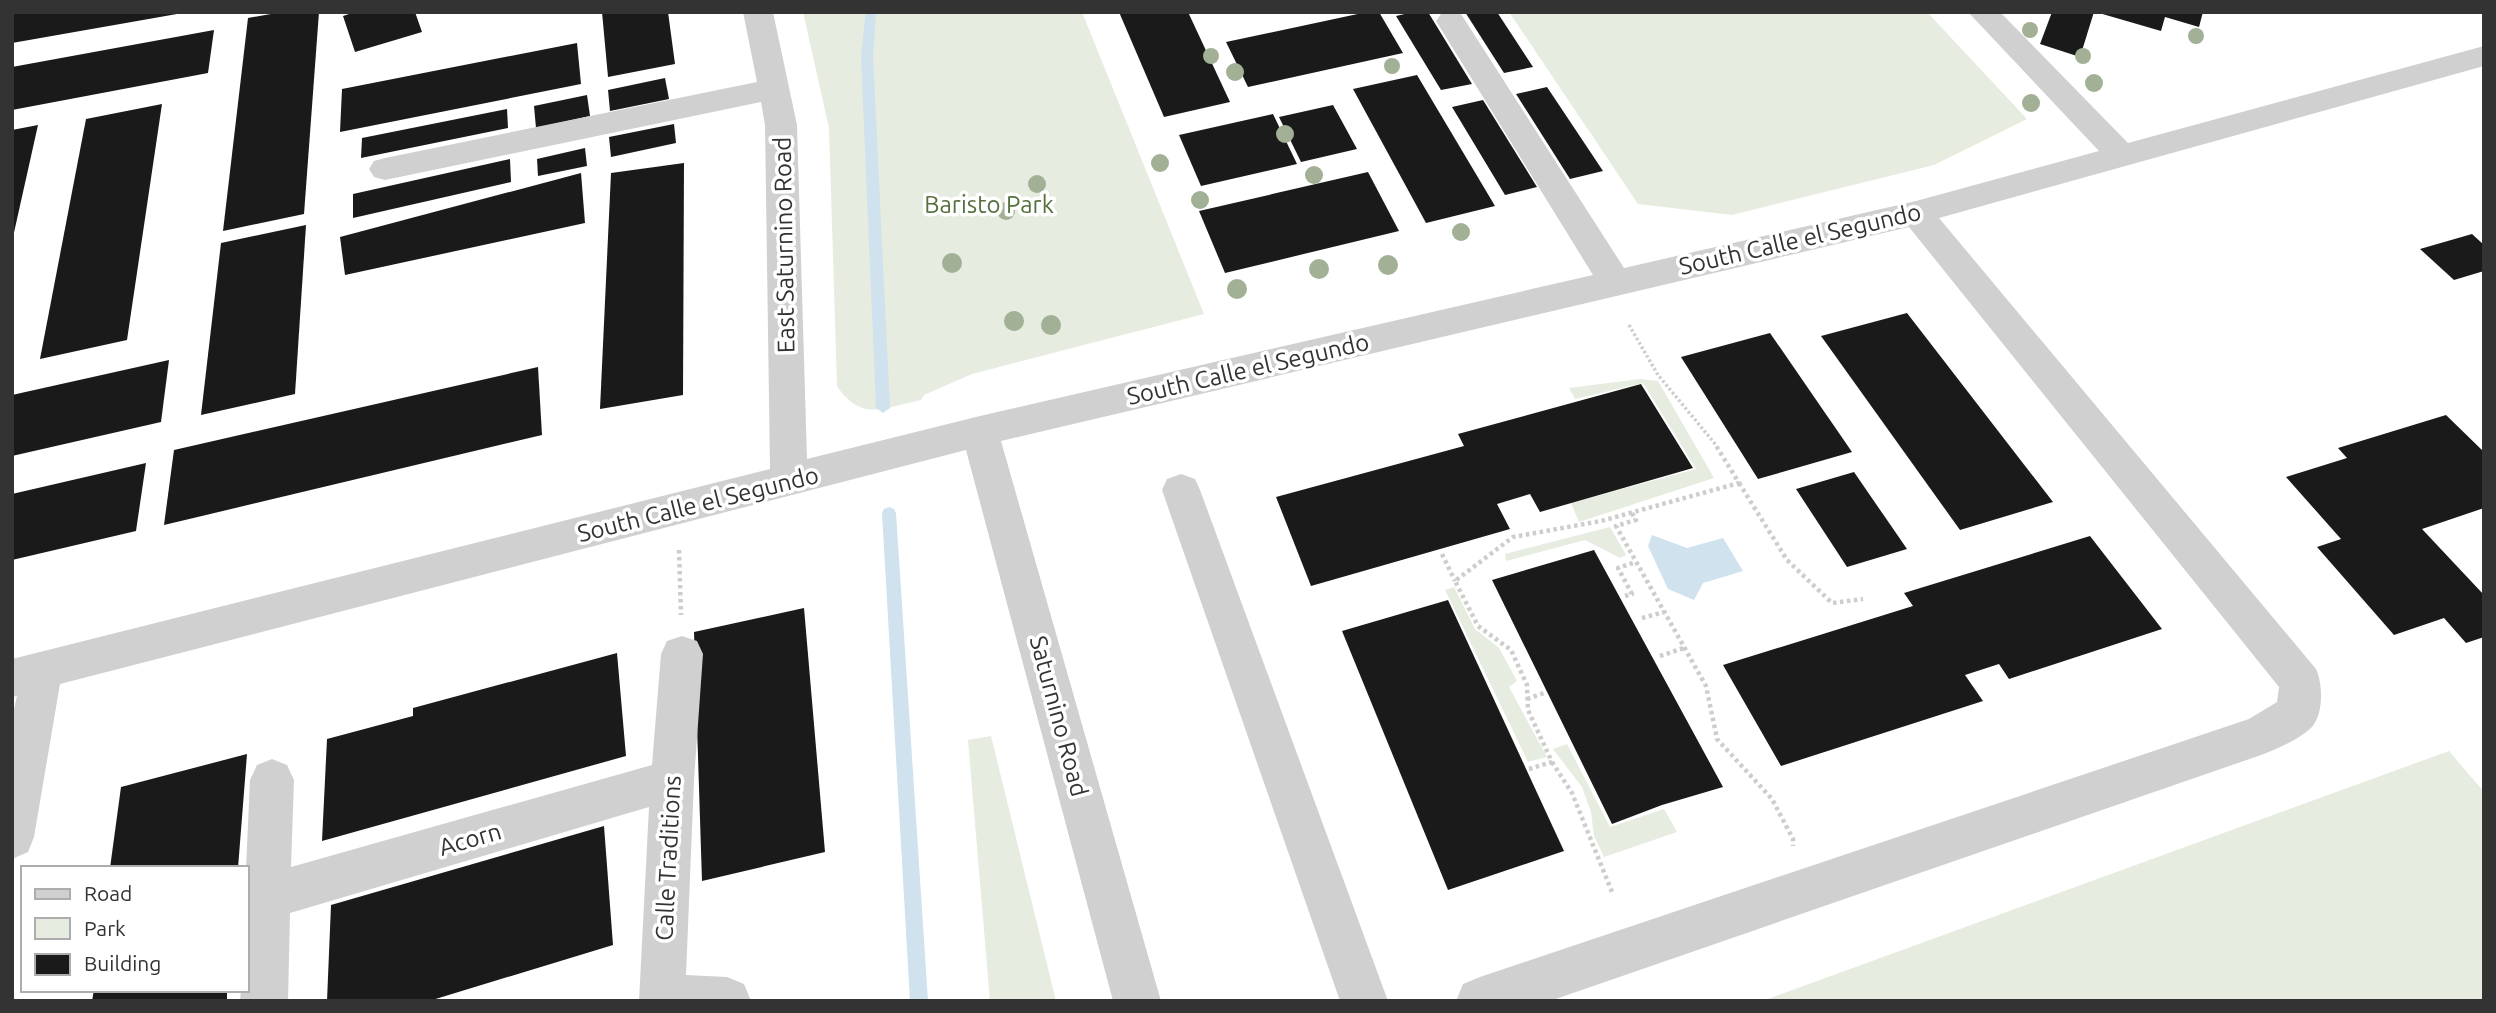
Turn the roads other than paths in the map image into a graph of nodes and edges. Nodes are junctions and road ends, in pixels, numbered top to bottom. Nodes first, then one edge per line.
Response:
1 (758, 12) edge
2 (1983, 12) edge
3 (1451, 21) dead end
4 (2484, 56) edge
5 (774, 89) junction
6 (2122, 156) junction
7 (385, 169) dead end
8 (1916, 213) junction
9 (1616, 283) junction
10 (981, 431) junction
11 (789, 481) junction
12 (1181, 490) dead end
13 (682, 654) dead end
14 (27, 675) edge
15 (271, 780) dead end
16 (672, 780) junction
17 (12, 837) edge
18 (267, 897) junction
19 (654, 999) edge
20 (264, 1001) edge
21 (727, 1001) edge
22 (1137, 1001) edge
23 (1364, 1001) edge
24 (1480, 1001) edge

1 - 5 street, East Saturnino Road
2 - 6 street
3 - 9 street
4 - 6 street, South Calle el Segundo
5 - 7 street
5 - 11 street, East Saturnino Road
6 - 8 street, South Calle el Segundo
8 - 9 street, South Calle el Segundo
8 - 24 street
9 - 10 street, South Calle el Segundo
10 - 11 street, South Calle el Segundo
10 - 22 street, Saturnino Road
11 - 14 street, South Calle el Segundo
12 - 23 street
13 - 16 street, Calle Traditions
14 - 17 street
15 - 18 street
16 - 18 street, Acorn
16 - 19 street, Calle Traditions
18 - 20 street
19 - 21 street, Calle Traditions

